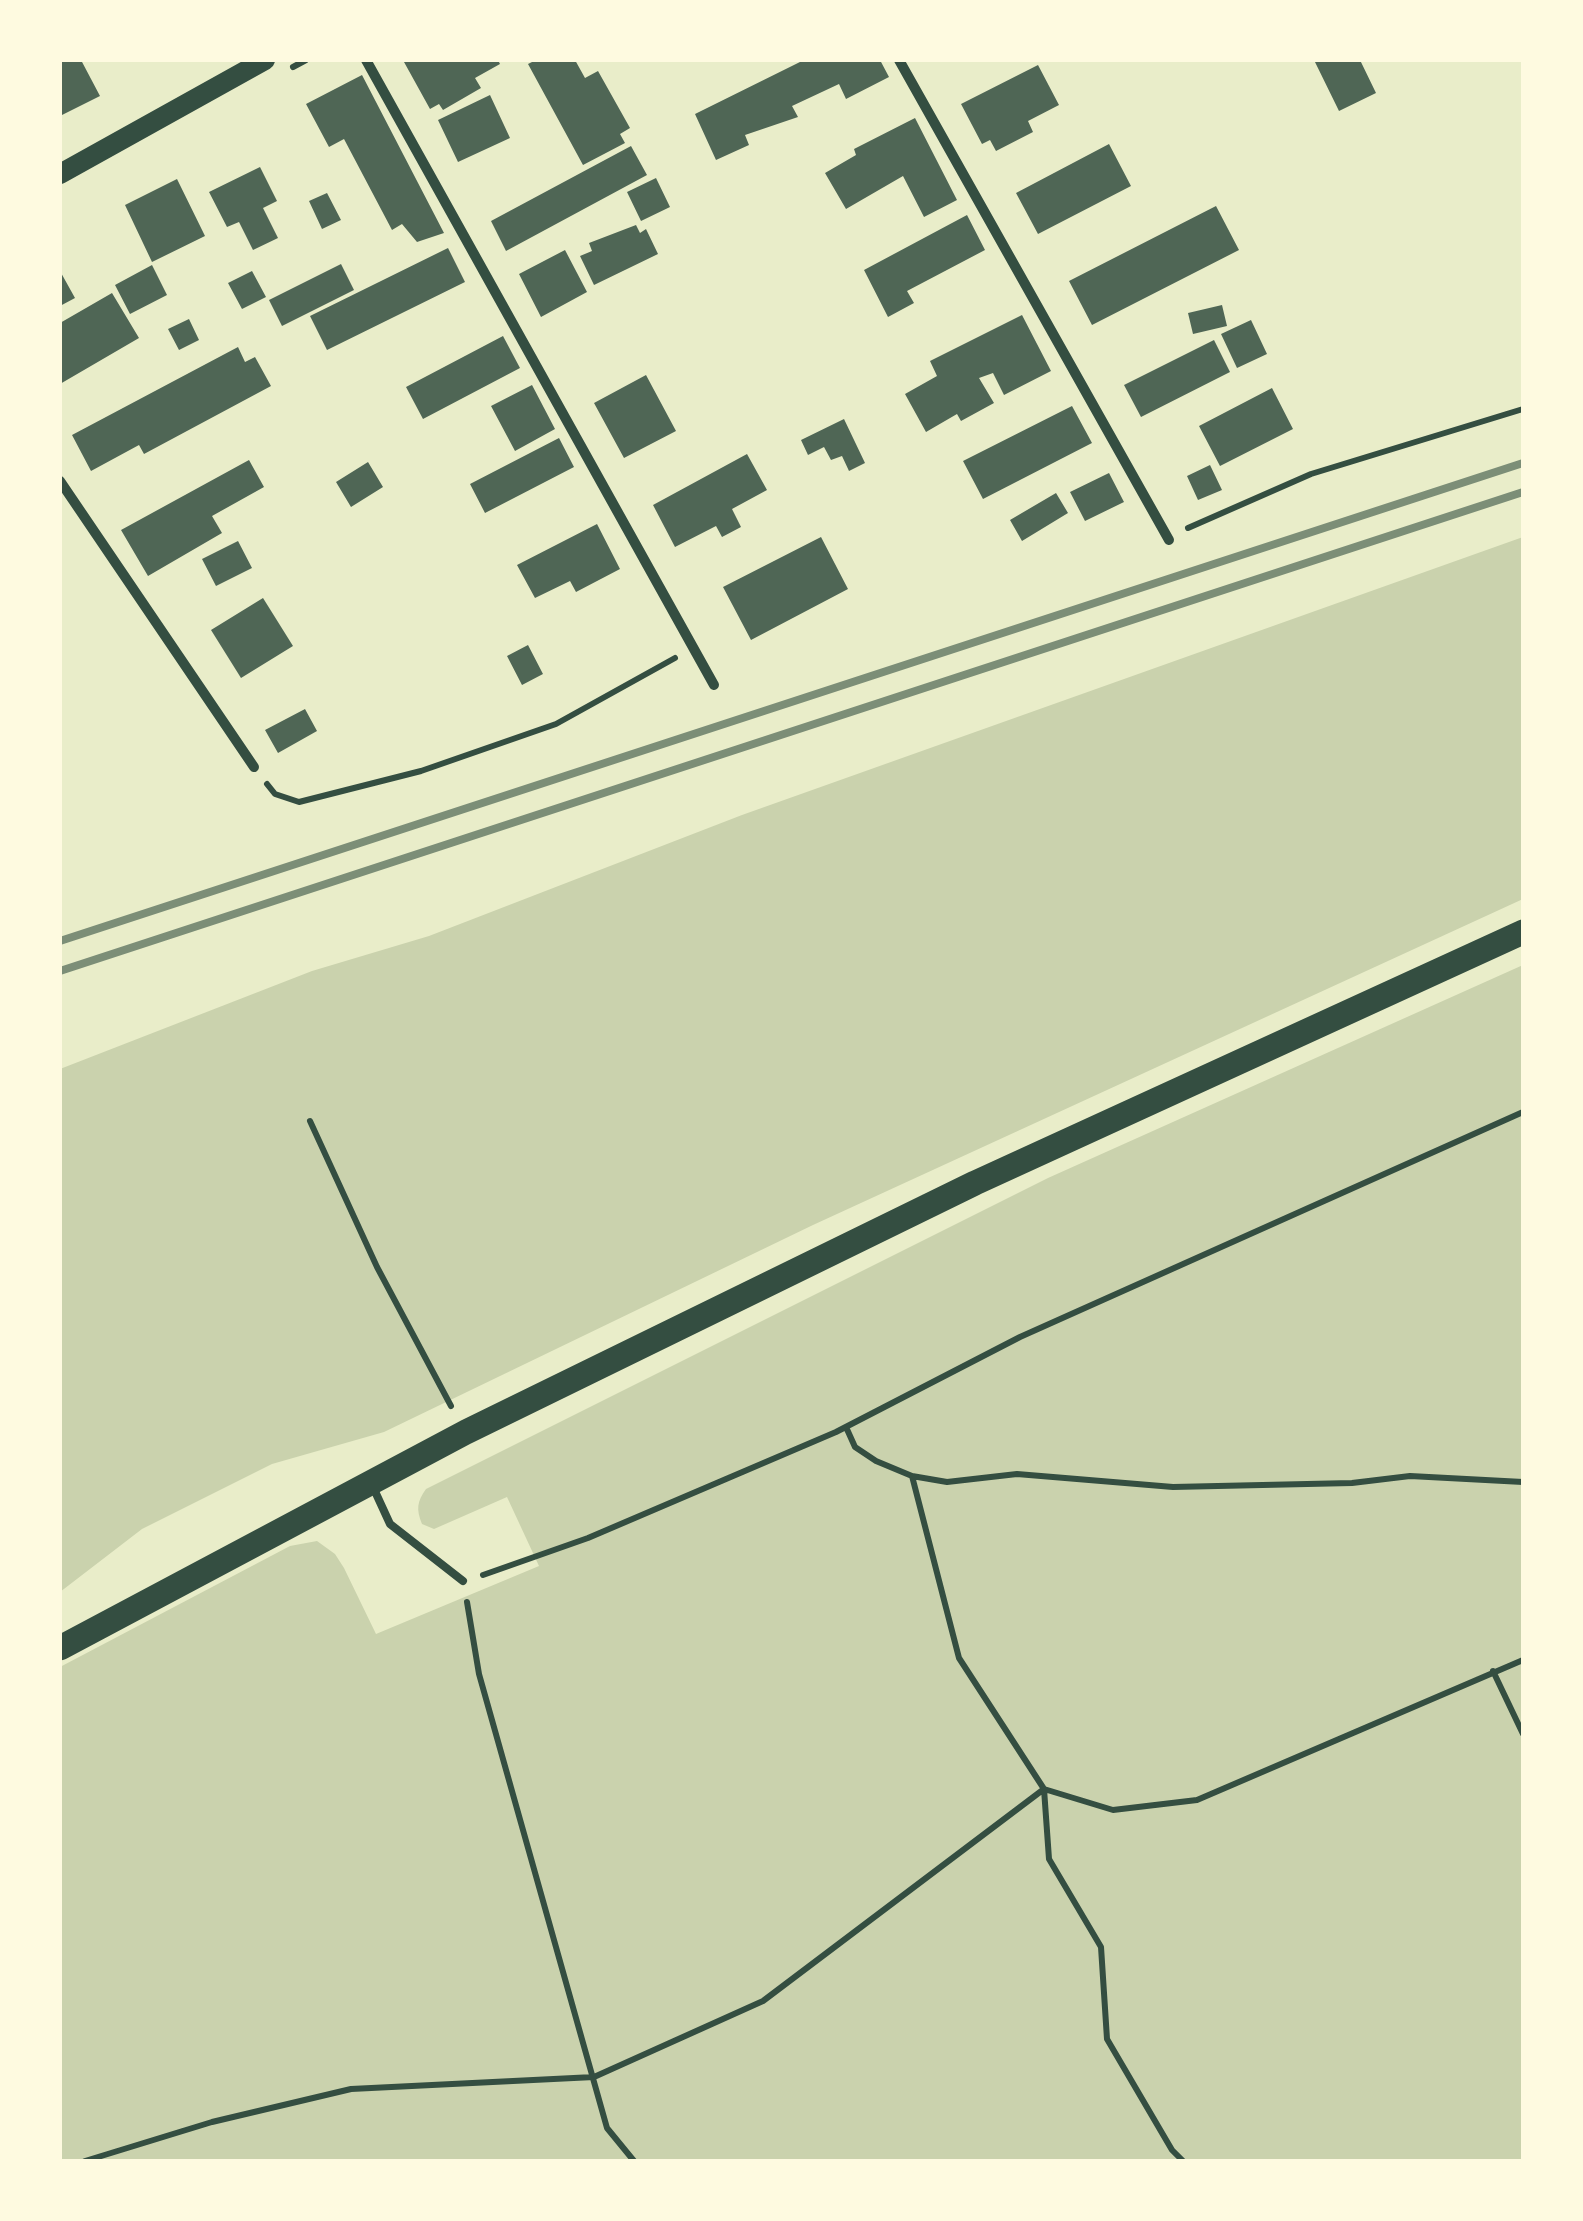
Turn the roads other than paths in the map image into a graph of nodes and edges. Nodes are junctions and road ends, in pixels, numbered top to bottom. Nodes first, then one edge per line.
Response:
1 (265, 60) edge
2 (366, 60) edge
3 (899, 60) edge
4 (60, 174) edge
5 (60, 481) edge
6 (1168, 540) dead end
7 (714, 686) dead end
8 (254, 767) road end
9 (1523, 932) edge
10 (371, 1483) junction
11 (463, 1581) road end
12 (60, 1648) edge

1 - 4 main road
2 - 7 street
3 - 6 street
5 - 8 street
9 - 10 main road
10 - 11 lane
10 - 12 main road

